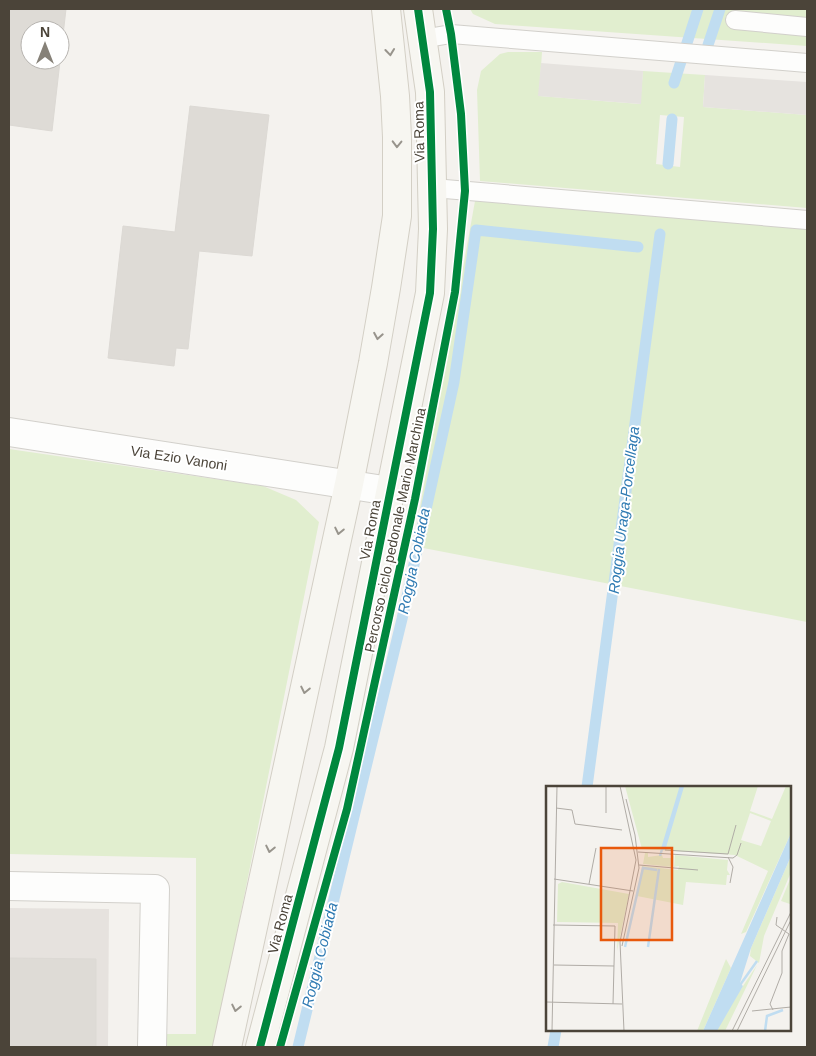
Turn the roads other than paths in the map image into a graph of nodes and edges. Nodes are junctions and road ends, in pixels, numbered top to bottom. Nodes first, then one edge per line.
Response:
1 (386, 9) edge
2 (418, 9) edge
3 (735, 20) dead end
4 (807, 27) edge
5 (422, 39) junction
6 (807, 63) edge
7 (433, 188) junction
8 (807, 220) edge
9 (9, 432) edge
10 (349, 484) junction
11 (390, 491) junction
12 (9, 886) edge
13 (152, 1047) edge
14 (227, 1047) edge
15 (260, 1047) edge

1 -> 10 street, Via Roma
2 - 5 street, Via Roma
3 - 4 lane
5 - 6 lane
5 - 7 street, Via Roma
7 - 8 lane
7 - 11 street, Via Roma
9 - 10 street, Via Ezio Vanoni
10 - 11 street, Via Ezio Vanoni
10 -> 14 street, Via Roma
11 - 15 street, Via Roma
12 - 13 street

